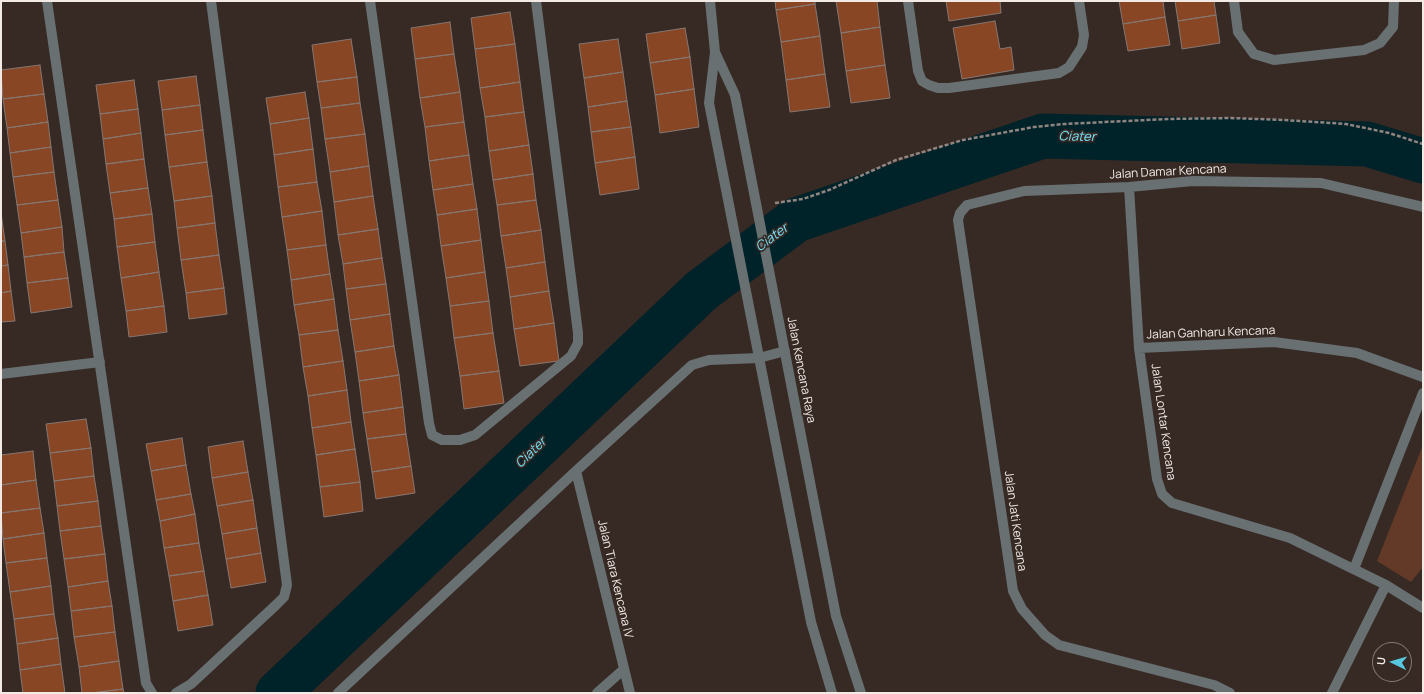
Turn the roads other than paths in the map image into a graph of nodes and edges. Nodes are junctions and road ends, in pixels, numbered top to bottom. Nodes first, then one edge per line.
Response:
1 (47, 1) edge
2 (211, 1) edge
3 (370, 1) edge
4 (536, 1) edge
5 (710, 1) edge
6 (908, 1) edge
7 (1079, 1) edge
8 (1234, 1) edge
9 (1394, 1) edge
10 (715, 52) junction
11 (1129, 187) junction
12 (1423, 207) edge
13 (962, 208) joint
14 (1139, 348) junction
15 (785, 351) junction
16 (759, 358) junction
17 (100, 362) junction
18 (1, 374) edge
19 (1423, 377) edge
20 (1423, 393) edge
21 (576, 471) junction
22 (1354, 569) junction
23 (1386, 585) junction
24 (1423, 607) edge
25 (623, 670) junction
26 (152, 693) edge
27 (176, 693) edge
28 (338, 693) edge
29 (598, 693) edge
30 (630, 693) edge
31 (832, 693) edge
32 (861, 693) edge
33 (1230, 693) edge
34 (1332, 693) edge

1 - 17 street
2 - 27 street
3 - 4 street
5 - 10 street, Jalan Kencana Raya
6 - 7 street
8 - 9 street
10 - 15 street, Jalan Kencana Raya
10 - 16 street, Jalan Kencana Raya
11 - 12 street, Jalan Damar Kencana
11 - 13 street, Jalan Damar Kencana
11 - 14 street, Jalan Lontar Kencana
13 - 33 street, Jalan Jati Kencana
14 - 19 street, Jalan Ganharu Kencana
14 - 22 street, Jalan Lontar Kencana
15 - 16 street
15 - 32 street, Jalan Kencana Raya
16 - 21 street
16 - 31 street, Jalan Kencana Raya
17 - 18 street
17 - 26 street
20 - 22 street
21 - 25 street, Jalan Tiara Kencana IV
21 - 28 street
22 - 23 street, Jalan Lontar Kencana
23 - 24 street, Jalan Lontar Kencana
23 - 34 street
25 - 29 street
25 - 30 street, Jalan Tiara Kencana IV

